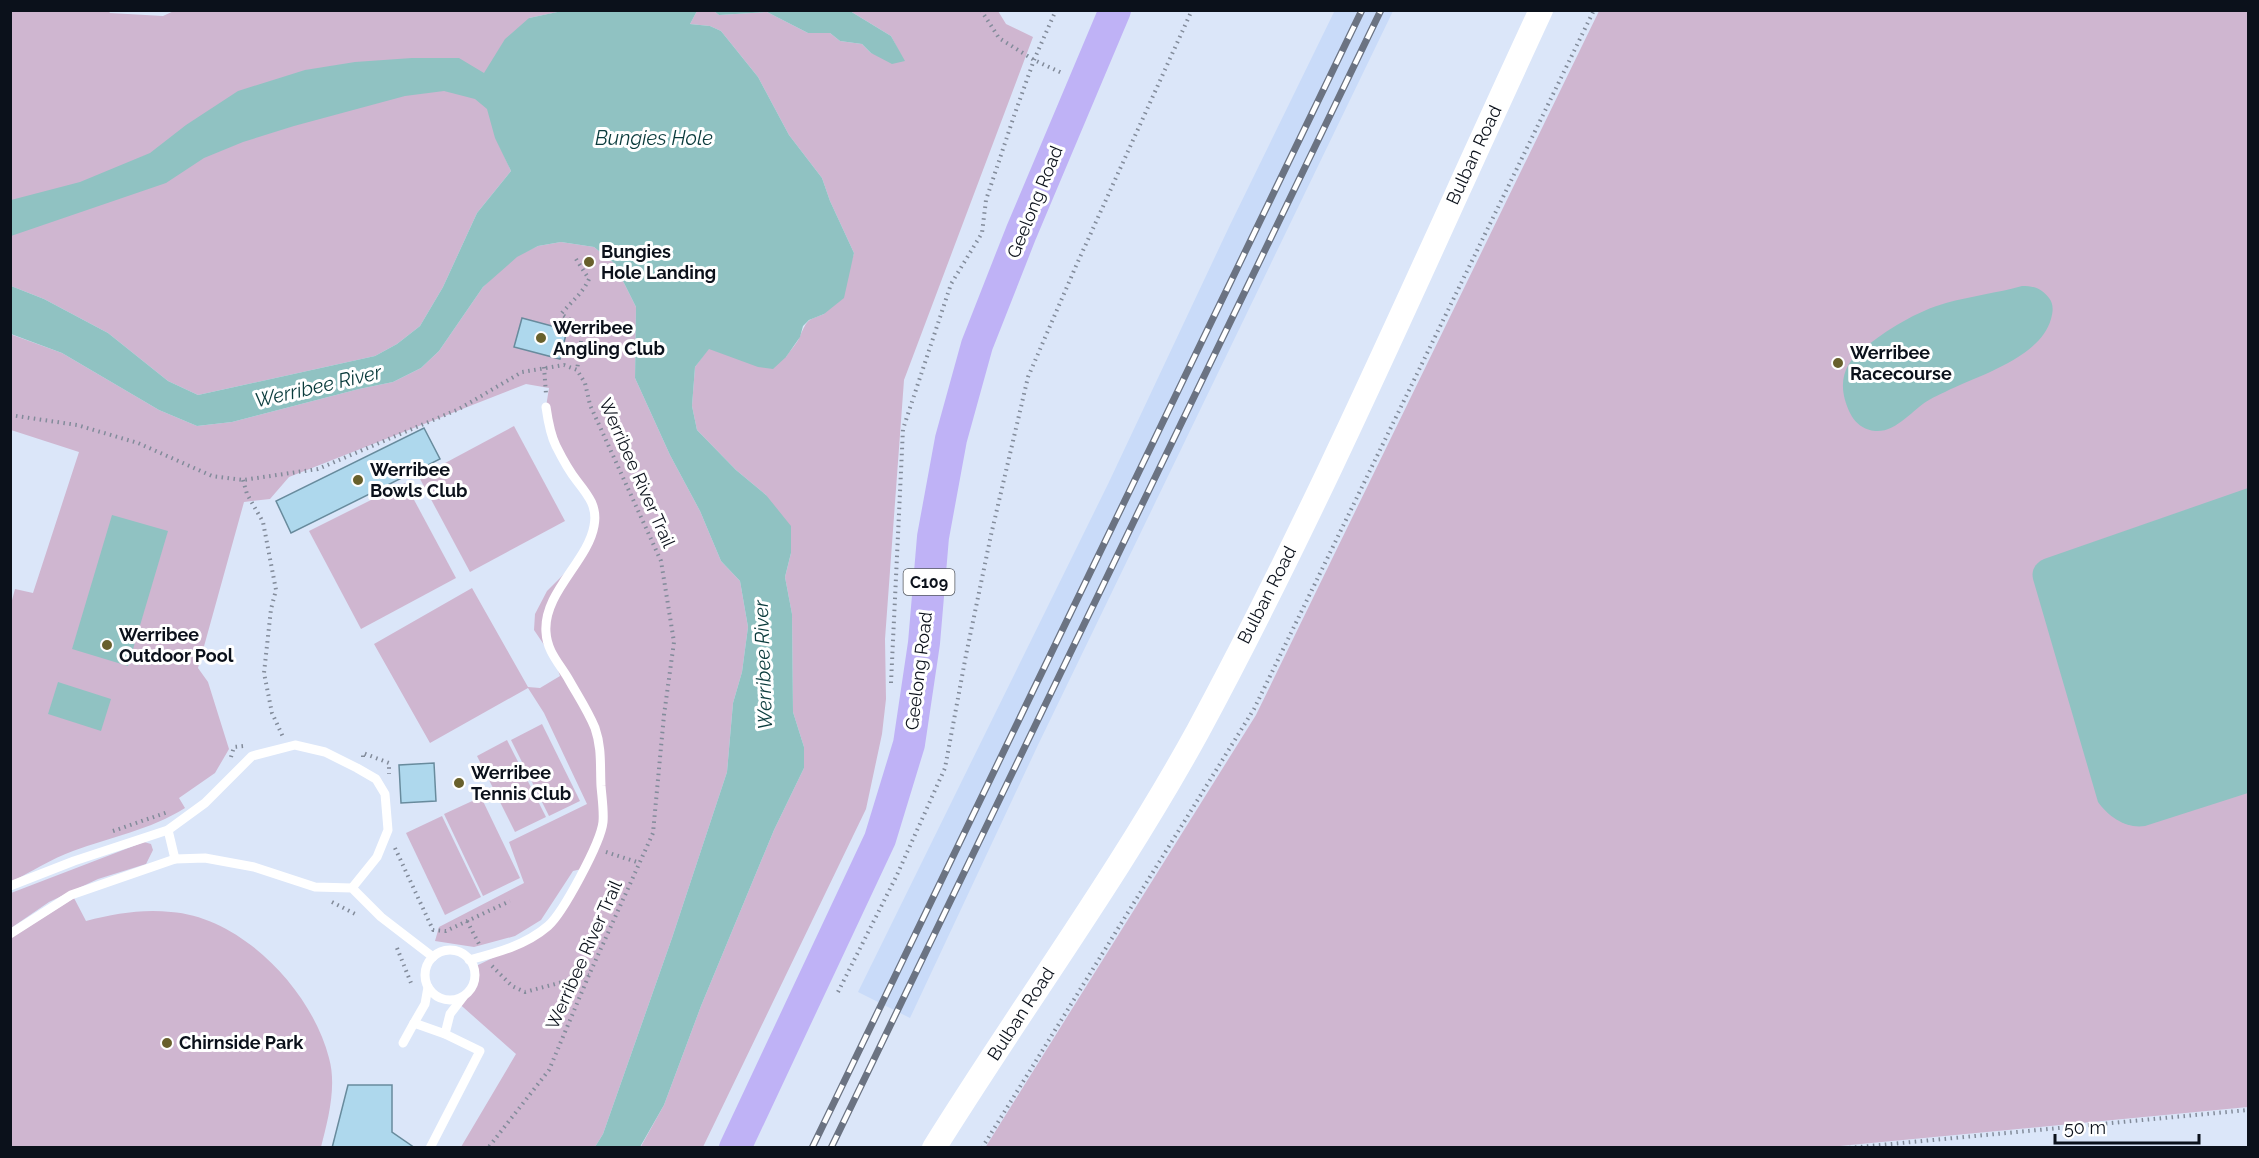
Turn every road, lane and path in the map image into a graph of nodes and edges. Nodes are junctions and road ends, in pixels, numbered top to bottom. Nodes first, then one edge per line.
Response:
1 (981, 10) edge
2 (1056, 10) edge
3 (1115, 10) edge
4 (1192, 10) edge
5 (1542, 10) edge
6 (1594, 10) edge
7 (1034, 60) junction
8 (1084, 83) junction
9 (576, 259) dead end
10 (544, 367) junction
11 (577, 370) junction
12 (546, 407) joint
13 (10, 415) edge
14 (243, 480) junction
15 (891, 686) dead end
16 (278, 740) dead end
17 (250, 746) dead end
18 (229, 764) dead end
19 (171, 810) dead end
20 (168, 830) junction
21 (109, 833) dead end
22 (594, 848) junction
23 (175, 859) junction
24 (640, 863) junction
25 (10, 886) edge
26 (352, 888) junction
27 (326, 899) dead end
28 (361, 916) dead end
29 (467, 921) dead end
30 (10, 934) edge
31 (396, 945) dead end
32 (486, 956) junction
33 (433, 957) junction
34 (469, 960) junction
35 (589, 975) junction
36 (411, 983) dead end
37 (428, 987) junction
38 (463, 997) junction
39 (834, 1001) dead end
40 (414, 1023) junction
41 (445, 1034) junction
42 (403, 1043) dead end
43 (2248, 1110) edge
44 (430, 1148) edge
45 (488, 1148) edge
46 (735, 1148) edge
47 (934, 1148) edge
48 (982, 1148) edge
49 (1849, 1148) edge

1 - 7 path
2 - 7 path
3 - 8 highway, Geelong Road / C109
4 - 39 path
5 - 47 street, Bulban Road
6 - 48 path
7 - 8 path
7 - 15 path
8 - 46 highway, Geelong Road / C109
9 - 11 path
10 - 11 path
10 - 12 path
10 - 14 path
11 - 24 path, Werribee River Trail
12 - 22 lane
13 - 14 path
14 - 16 path
17 - 18 path
19 - 21 path
20 - 23 lane
20 - 25 lane
20 - 26 lane
22 - 24 path
22 - 32 lane
23 - 26 lane
23 - 30 lane
24 - 35 path, Werribee River Trail
26 - 33 lane
27 - 28 path
29 - 32 path
31 - 36 path
32 - 34 lane
32 - 35 path
33 - 34 lane
33 - 37 lane
34 - 38 lane
35 - 45 path, Werribee River Trail
37 - 38 lane
37 - 40 lane
38 - 41 lane
40 - 41 lane
40 - 42 lane
41 - 44 lane
43 - 49 path

